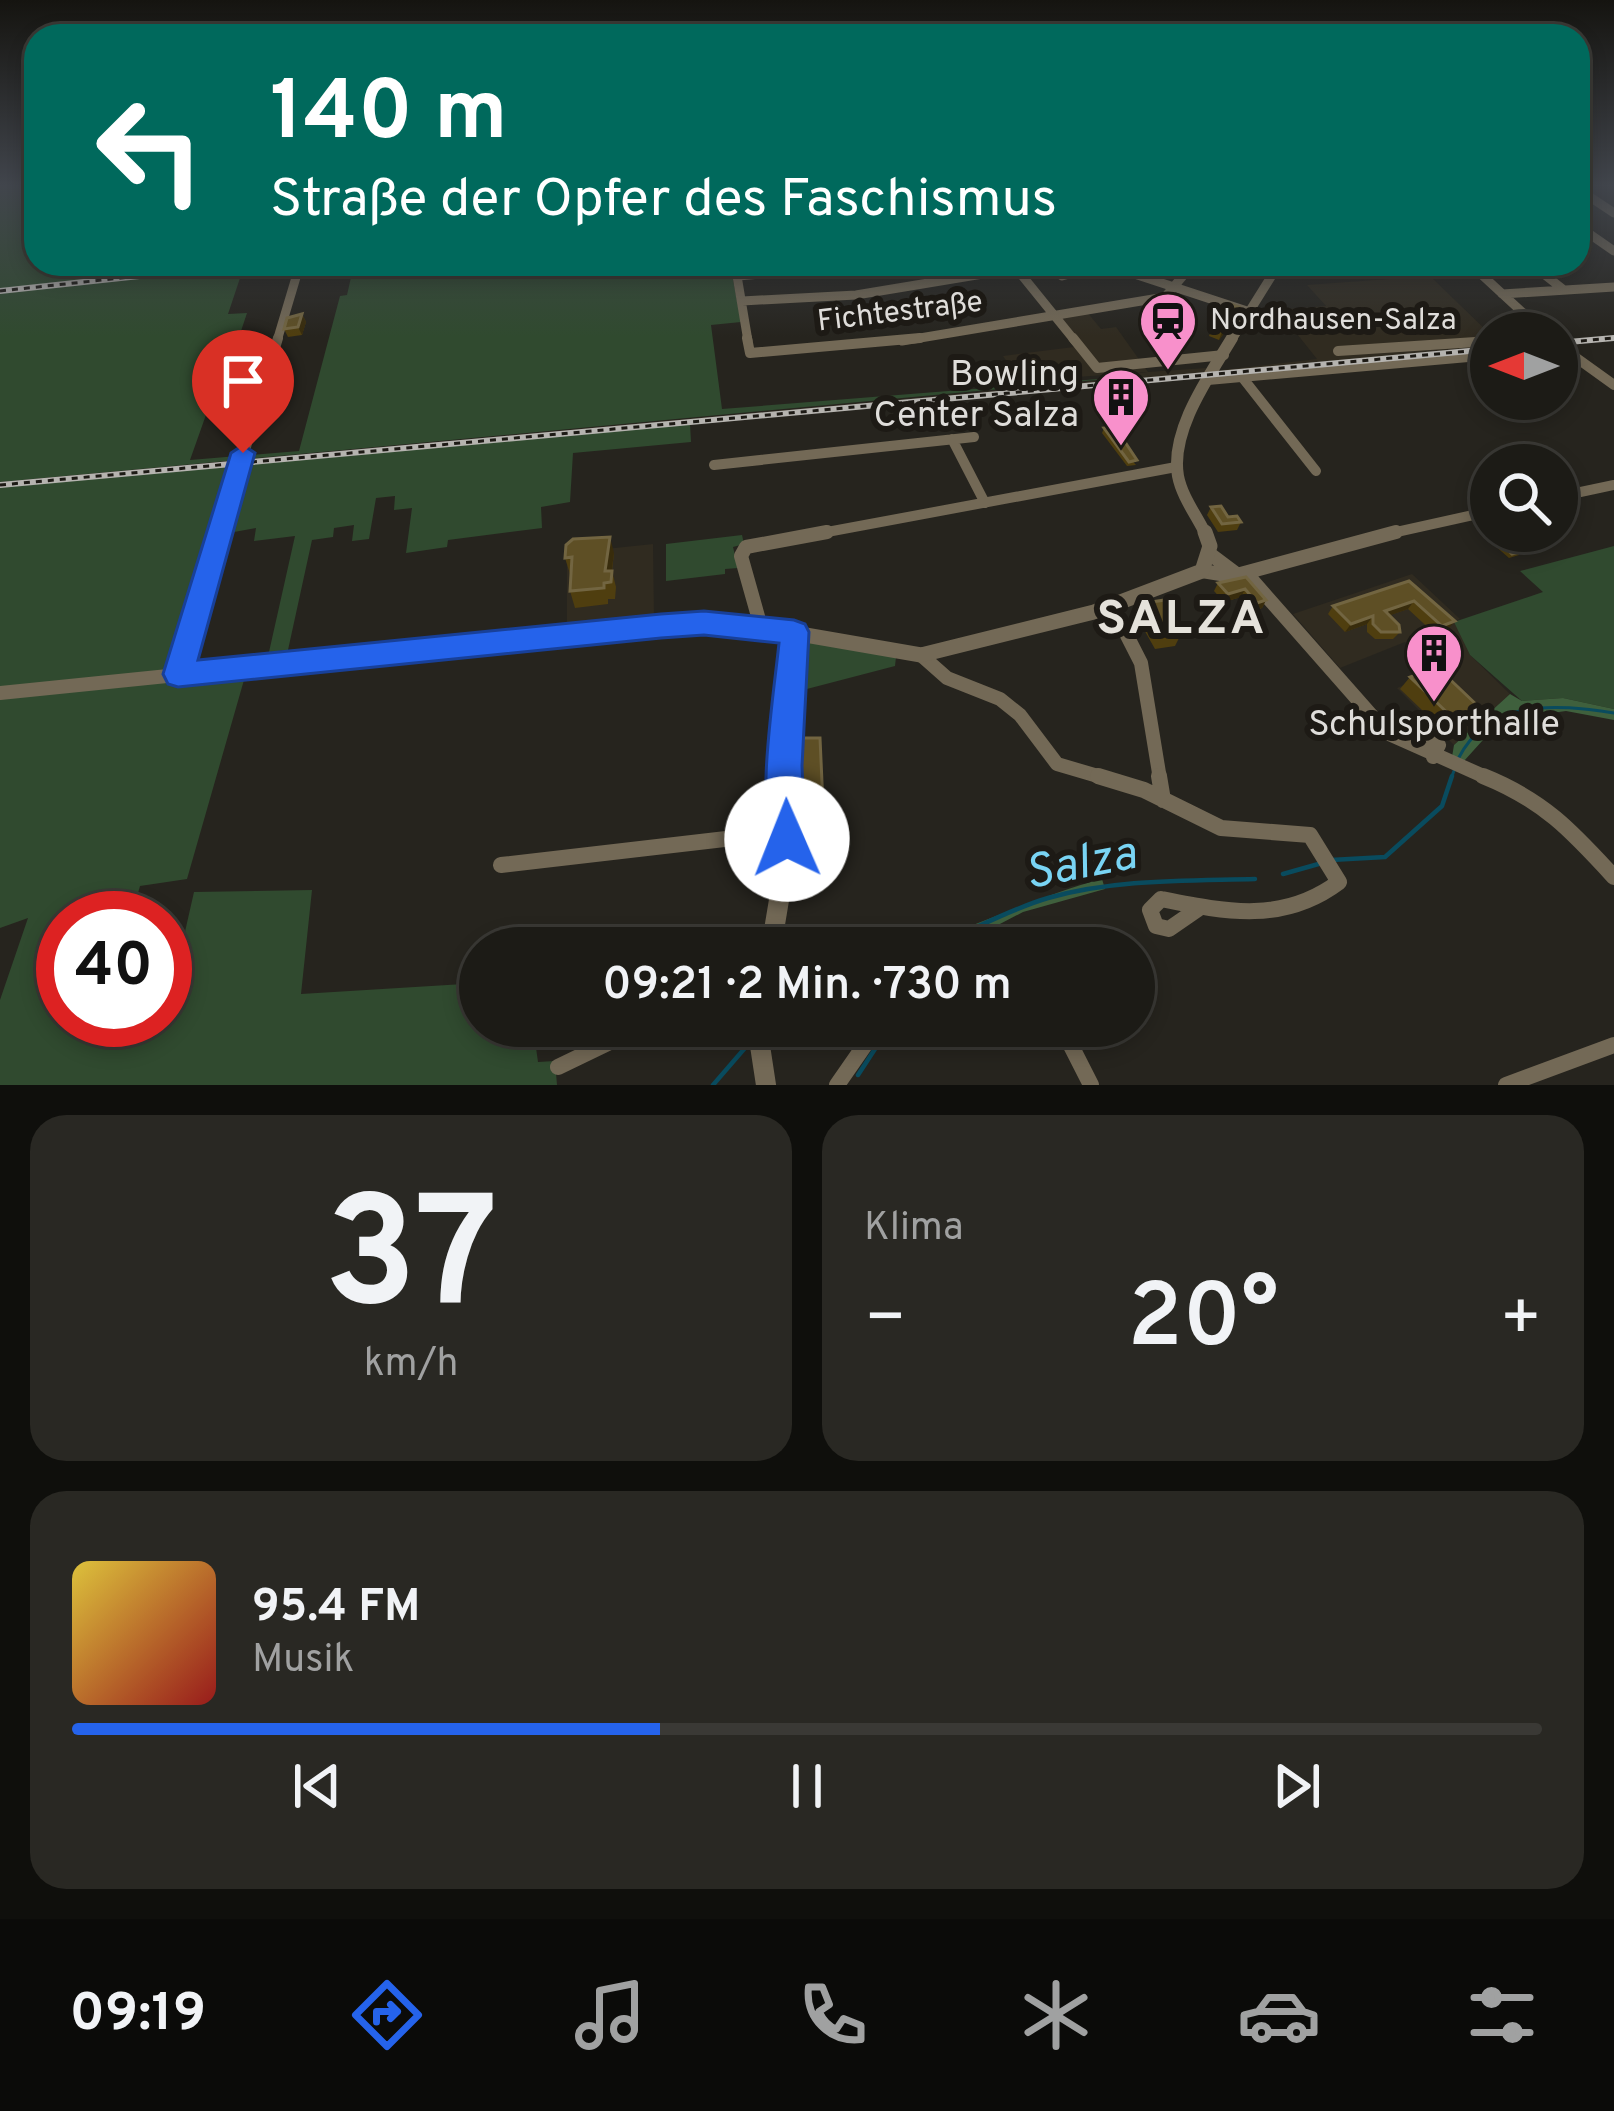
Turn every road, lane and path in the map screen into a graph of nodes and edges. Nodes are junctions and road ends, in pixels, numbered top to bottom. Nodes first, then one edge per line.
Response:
1 (295, 276) edge
2 (737, 276) edge
3 (964, 276) edge
4 (1022, 276) edge
5 (1140, 276) edge
6 (1183, 276) edge
7 (1272, 276) edge
8 (1483, 276) edge
9 (1546, 276) edge
10 (1175, 287) junction
11 (1614, 287) edge
12 (1564, 290) junction
13 (1502, 294) junction
14 (742, 302) junction
15 (1250, 312) junction
16 (1522, 312) edge
17 (1055, 315) junction
18 (1470, 342) edge
19 (1338, 351) dead end
20 (1470, 357) edge
21 (1221, 359) junction
22 (1578, 361) edge
23 (1242, 377) junction
24 (1208, 380) junction
25 (1614, 386) edge
26 (974, 437) dead end
27 (952, 439) junction
28 (714, 465) dead end
29 (1176, 467) junction
30 (1316, 471) dead end
31 (1612, 488) edge
32 (1578, 494) edge
33 (985, 503) junction
34 (1470, 517) edge
35 (1210, 554) junction
36 (1202, 571) junction
37 (1242, 574) junction
38 (1112, 606) junction
39 (760, 628) junction
40 (794, 632) junction
41 (921, 656) junction
42 (178, 674) junction
43 (0, 693) edge
44 (1163, 800) junction
45 (787, 832) junction
46 (501, 865) dead end
47 (1614, 878) edge
48 (1198, 909) dead end
49 (776, 927) edge
50 (1614, 1046) edge
51 (599, 1047) edge
52 (759, 1047) edge
53 (863, 1047) edge
54 (1072, 1047) edge
55 (558, 1067) dead end
56 (766, 1085) edge
57 (837, 1085) edge
58 (1091, 1085) edge
59 (1505, 1085) edge

1 - 42 street
2 - 14 street
3 - 14 street
4 - 17 street
5 - 10 street
6 - 10 street
7 - 15 street
8 - 13 street
9 - 12 street
10 - 15 street
10 - 17 street, Fichtestraße
11 - 12 street
12 - 13 street
13 - 16 street
14 - 17 street, Fichtestraße
15 - 21 street
17 - 21 street
18 - 19 street
20 - 23 street
21 - 24 street
22 - 25 street
23 - 24 street
23 - 30 street
24 - 29 street
26 - 27 street
27 - 28 street
27 - 33 street
29 - 33 street
29 - 35 street
31 - 32 street
33 - 39 street
34 - 37 street
35 - 36 street
35 - 37 street
36 - 37 street
36 - 38 street
37 - 47 street
38 - 41 street
38 - 44 street
39 - 40 street
39 - 42 street
40 - 41 street
40 - 45 street
41 - 44 street
42 - 43 street
44 - 48 street
45 - 46 street
45 - 49 street
50 - 59 street
51 - 55 street
52 - 56 street
53 - 57 street
54 - 58 street

